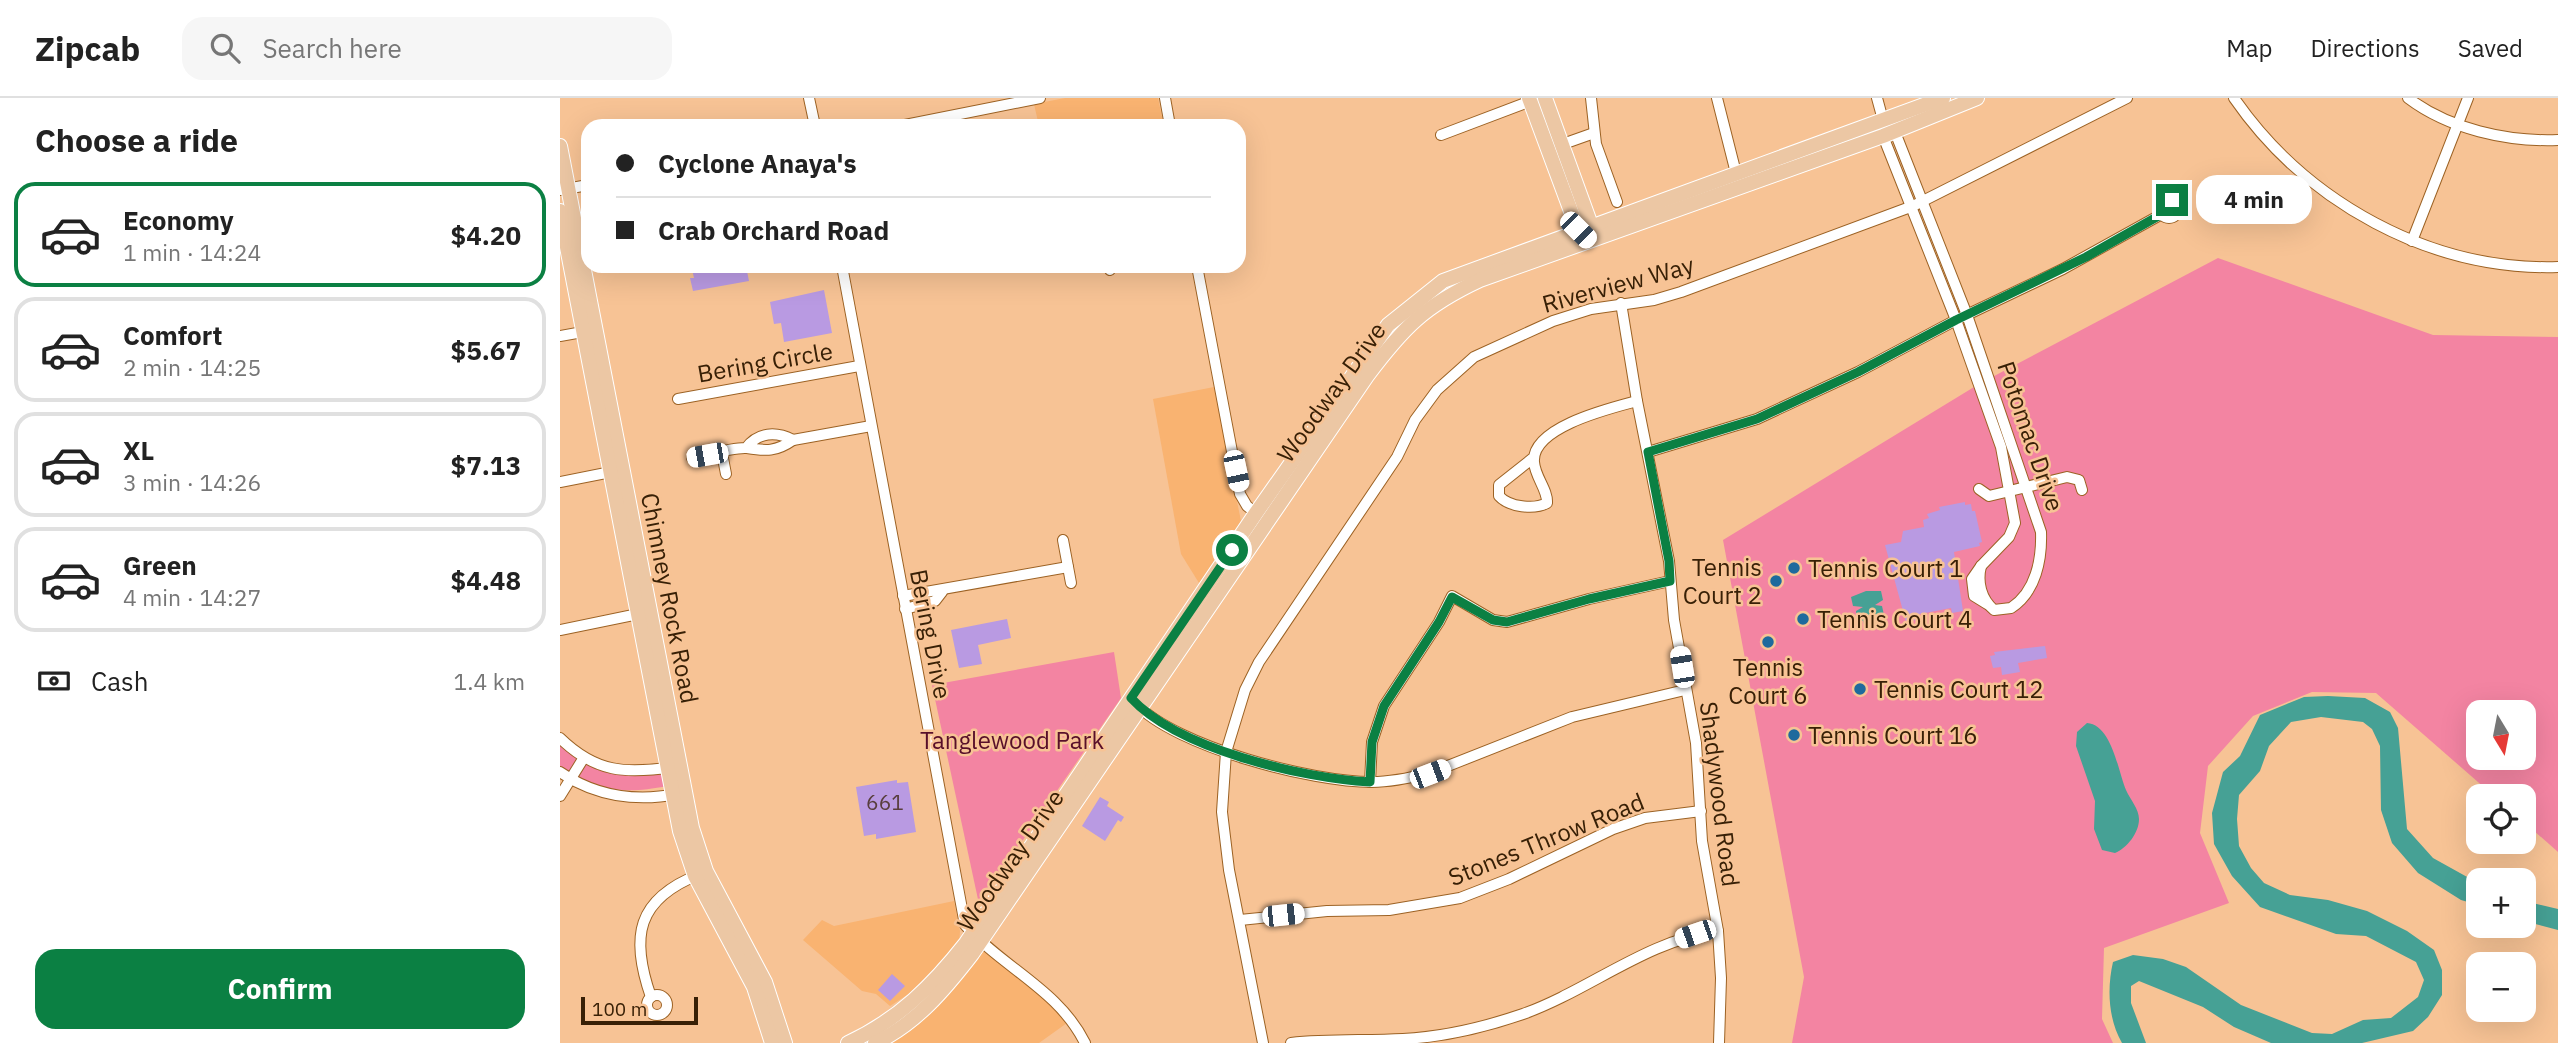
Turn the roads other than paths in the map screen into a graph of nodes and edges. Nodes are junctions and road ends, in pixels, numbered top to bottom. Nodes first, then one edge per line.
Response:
1 (809, 98) edge
2 (1040, 98) edge
3 (1165, 98) edge
4 (1591, 98) edge
5 (1717, 98) edge
6 (1877, 98) edge
7 (1943, 98) edge
8 (1978, 98) edge
9 (2127, 98) edge
10 (2234, 98) edge
11 (2408, 98) edge
12 (2468, 98) edge
13 (1536, 99) edge
14 (814, 119) edge
15 (935, 119) edge
16 (1169, 119) edge
17 (1883, 121) junction
18 (2457, 124) junction
19 (1594, 133) junction
20 (1889, 134) junction
21 (1441, 135) dead end
22 (2558, 140) edge
23 (1563, 144) junction
24 (560, 146) edge
25 (1737, 180) junction
26 (564, 190) edge
27 (1617, 202) dead end
28 (1918, 203) junction
29 (560, 211) edge
30 (2162, 214) dead end
31 (1586, 232) junction
32 (2413, 241) junction
33 (2558, 267) edge
34 (843, 273) edge
35 (1198, 273) edge
36 (1621, 303) junction
37 (1967, 315) junction
38 (1956, 320) junction
39 (589, 330) junction
40 (560, 336) edge
41 (859, 366) junction
42 (678, 399) dead end
43 (1637, 401) junction
44 (871, 426) junction
45 (793, 440) junction
46 (746, 448) junction
47 (1648, 452) junction
48 (722, 453) junction
49 (692, 458) dead end
50 (1533, 458) junction
51 (616, 470) junction
52 (726, 474) dead end
53 (560, 482) edge
54 (2029, 488) junction
55 (1979, 489) dead end
56 (2009, 492) junction
57 (1261, 517) junction
58 (1063, 540) dead end
59 (1068, 567) junction
60 (1670, 581) junction
61 (1071, 583) dead end
62 (942, 592) junction
63 (903, 596) junction
64 (905, 609) junction
65 (643, 613) junction
66 (560, 630) edge
67 (1685, 690) junction
68 (1136, 704) junction
69 (560, 738) edge
70 (1226, 752) junction
71 (583, 759) junction
72 (672, 767) junction
73 (560, 772) edge
74 (571, 779) junction
75 (1370, 782) junction
76 (677, 794) junction
77 (560, 796) edge
78 (1701, 811) junction
79 (701, 873) junction
80 (1240, 920) junction
81 (1718, 931) junction
82 (977, 938) junction
83 (650, 998) dead end
84 (896, 1015) junction
85 (910, 1023) junction
86 (772, 1043) edge
87 (785, 1043) edge
88 (848, 1043) edge
89 (875, 1043) edge
90 (1086, 1043) edge
91 (1263, 1043) edge
92 (1292, 1043) edge
93 (1719, 1043) edge

1 - 14 street
2 - 15 street
3 - 16 street
4 - 19 street
5 - 25 street
6 - 17 street, Potomac Drive
7 - 17 main road, Woodway Drive
8 - 20 main road, Woodway Drive
9 - 28 street, Riverview Way
10 - 32 street
11 - 18 street
12 - 18 street
13 - 21 street
13 - 23 main road
13 - 31 main road
17 - 20 street, Potomac Drive
17 - 25 main road, Woodway Drive
18 - 22 street
18 - 32 street
19 - 23 street
19 - 27 street
20 - 25 main road, Woodway Drive
20 - 28 street, Potomac Drive
23 - 31 main road
24 - 26 main road, Chimney Rock Road
25 - 31 main road, Woodway Drive
26 - 39 main road, Chimney Rock Road
28 - 36 street, Riverview Way
28 - 37 street, Potomac Drive
28 - 38 street, Potomac Drive
29 - 39 main road, Chimney Rock Road
30 - 37 street
31 - 57 main road, Woodway Drive
32 - 33 street
34 - 41 street, Bering Drive
35 - 57 street
36 - 43 street, Shadywood Road
36 - 70 street, Riverview Way
37 - 38 street
37 - 54 street, Potomac Drive
38 - 47 street
38 - 56 street, Potomac Drive
39 - 40 street
39 - 51 main road, Chimney Rock Road
41 - 42 street, Bering Circle
41 - 44 street, Bering Drive
43 - 47 street, Shadywood Road
43 - 50 street
44 - 45 street
44 - 63 street, Bering Drive
45 - 46 street
45 - 46 street
46 - 48 street
47 - 60 street, Shadywood Road
48 - 49 street
48 - 52 street
50 - 50 street
51 - 53 street
51 - 65 main road, Chimney Rock Road
54 - 56 street
54 - 56 street, Potomac Drive
55 - 56 street
57 - 68 main road, Woodway Drive
58 - 59 street
59 - 61 street
59 - 62 street
60 - 67 street, Shadywood Road
60 - 75 street
62 - 63 street
62 - 64 street
63 - 64 street, Bering Drive
64 - 82 street, Bering Drive
65 - 66 street
65 - 72 main road, Chimney Rock Road
67 - 75 street
67 - 78 street, Shadywood Road
68 - 70 street
68 - 82 main road, Woodway Drive
69 - 71 street
70 - 75 street
70 - 80 street, Riverview Way
71 - 72 street
71 - 74 street
72 - 76 main road, Chimney Rock Road
73 - 74 street
74 - 76 street
74 - 77 street
76 - 79 main road, Chimney Rock Road
78 - 80 street, Stones Throw Road
78 - 81 street, Shadywood Road
79 - 83 street
79 - 86 main road, Chimney Rock Road
79 - 87 main road, Chimney Rock Road
80 - 91 street, Riverview Way
81 - 92 street
81 - 93 street, Shadywood Road
82 - 84 main road, Woodway Drive
82 - 85 main road, Woodway Drive
82 - 90 street
84 - 85 main road
84 - 88 main road, Woodway Drive
85 - 89 main road, Woodway Drive

